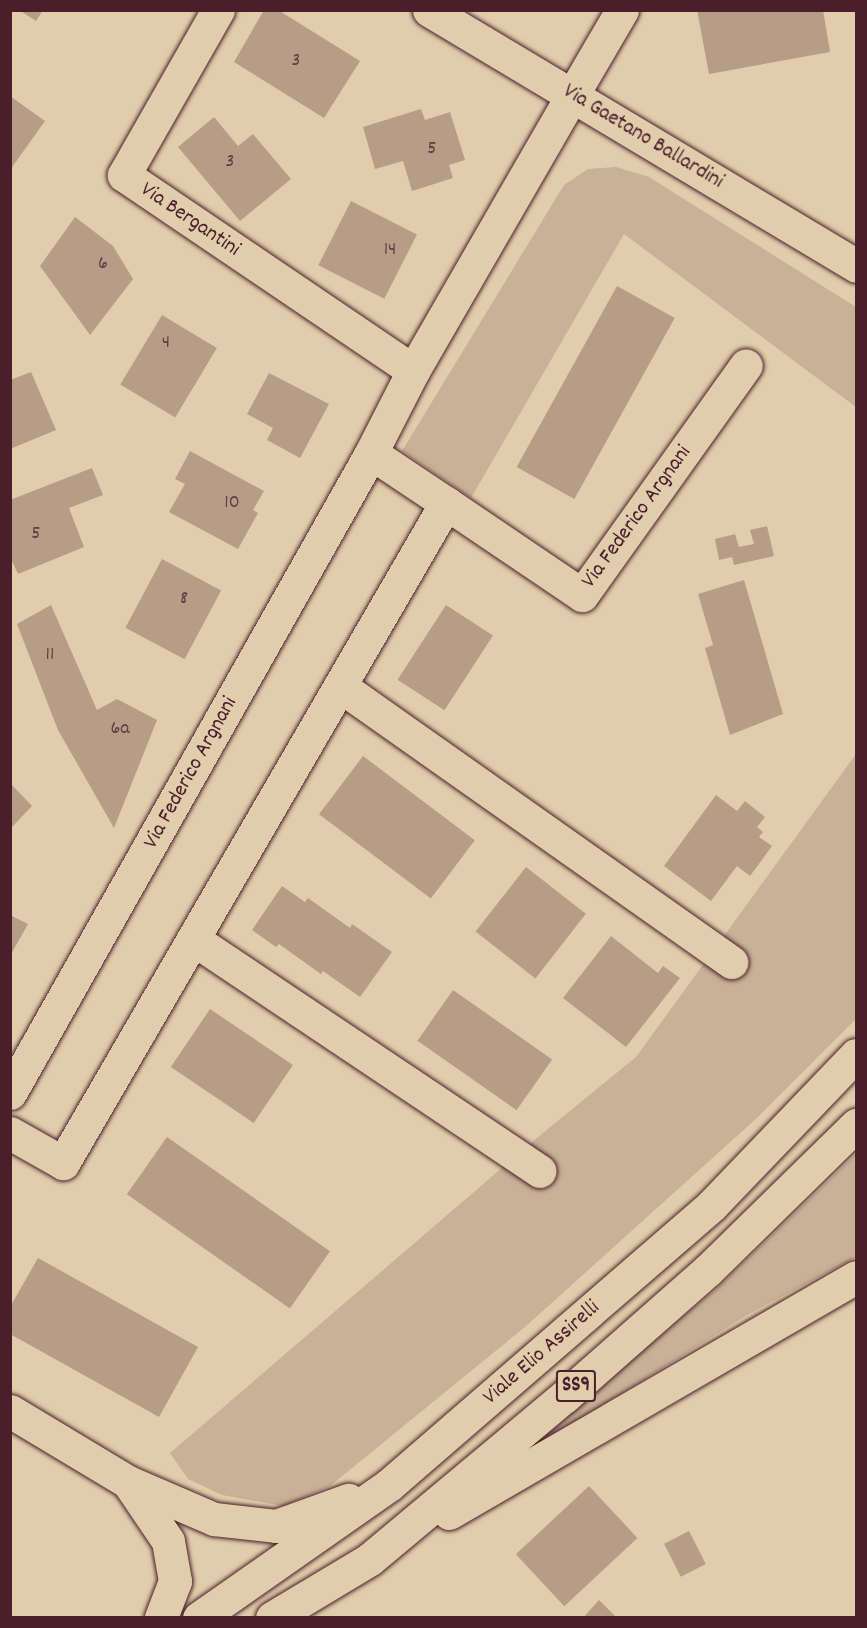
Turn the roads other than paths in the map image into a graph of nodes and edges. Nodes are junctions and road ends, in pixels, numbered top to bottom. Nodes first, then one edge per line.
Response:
1 (218, 10) edge
2 (429, 10) edge
3 (622, 10) edge
4 (573, 94) junction
5 (856, 266) edge
6 (746, 364) dead end
7 (413, 371) junction
8 (371, 453) junction
9 (446, 503) junction
10 (340, 686) junction
11 (193, 939) junction
12 (731, 962) dead end
13 (856, 1055) edge
14 (10, 1093) edge
15 (856, 1125) edge
16 (10, 1133) edge
17 (539, 1171) dead end
18 (856, 1277) edge
19 (10, 1411) edge
20 (128, 1482) junction
21 (389, 1485) junction
22 (370, 1559) junction
23 (161, 1617) edge
24 (199, 1617) edge
25 (272, 1617) edge

1 - 7 main road, Via Bergantini
2 - 4 main road, Via Gaetano Ballardini
3 - 4 main road, Via Federico Argnani
4 - 5 main road, Via Gaetano Ballardini
4 - 7 main road, Via Federico Argnani
6 - 9 main road, Via Federico Argnani
7 - 8 main road, Via Federico Argnani
8 - 9 main road, Via Federico Argnani
8 - 14 main road, Via Federico Argnani
9 - 10 main road
10 - 11 main road
10 - 12 main road
11 - 16 main road
11 - 17 main road
13 - 21 main road, Viale Elio Assirelli / SS9
15 - 22 main road, Viale Elio Assirelli / SS9
18 - 22 main road
19 - 20 main road
20 - 21 main road
20 - 23 main road
21 - 24 main road, Viale Elio Assirelli / SS9
22 - 25 main road, Viale Elio Assirelli / SS9

